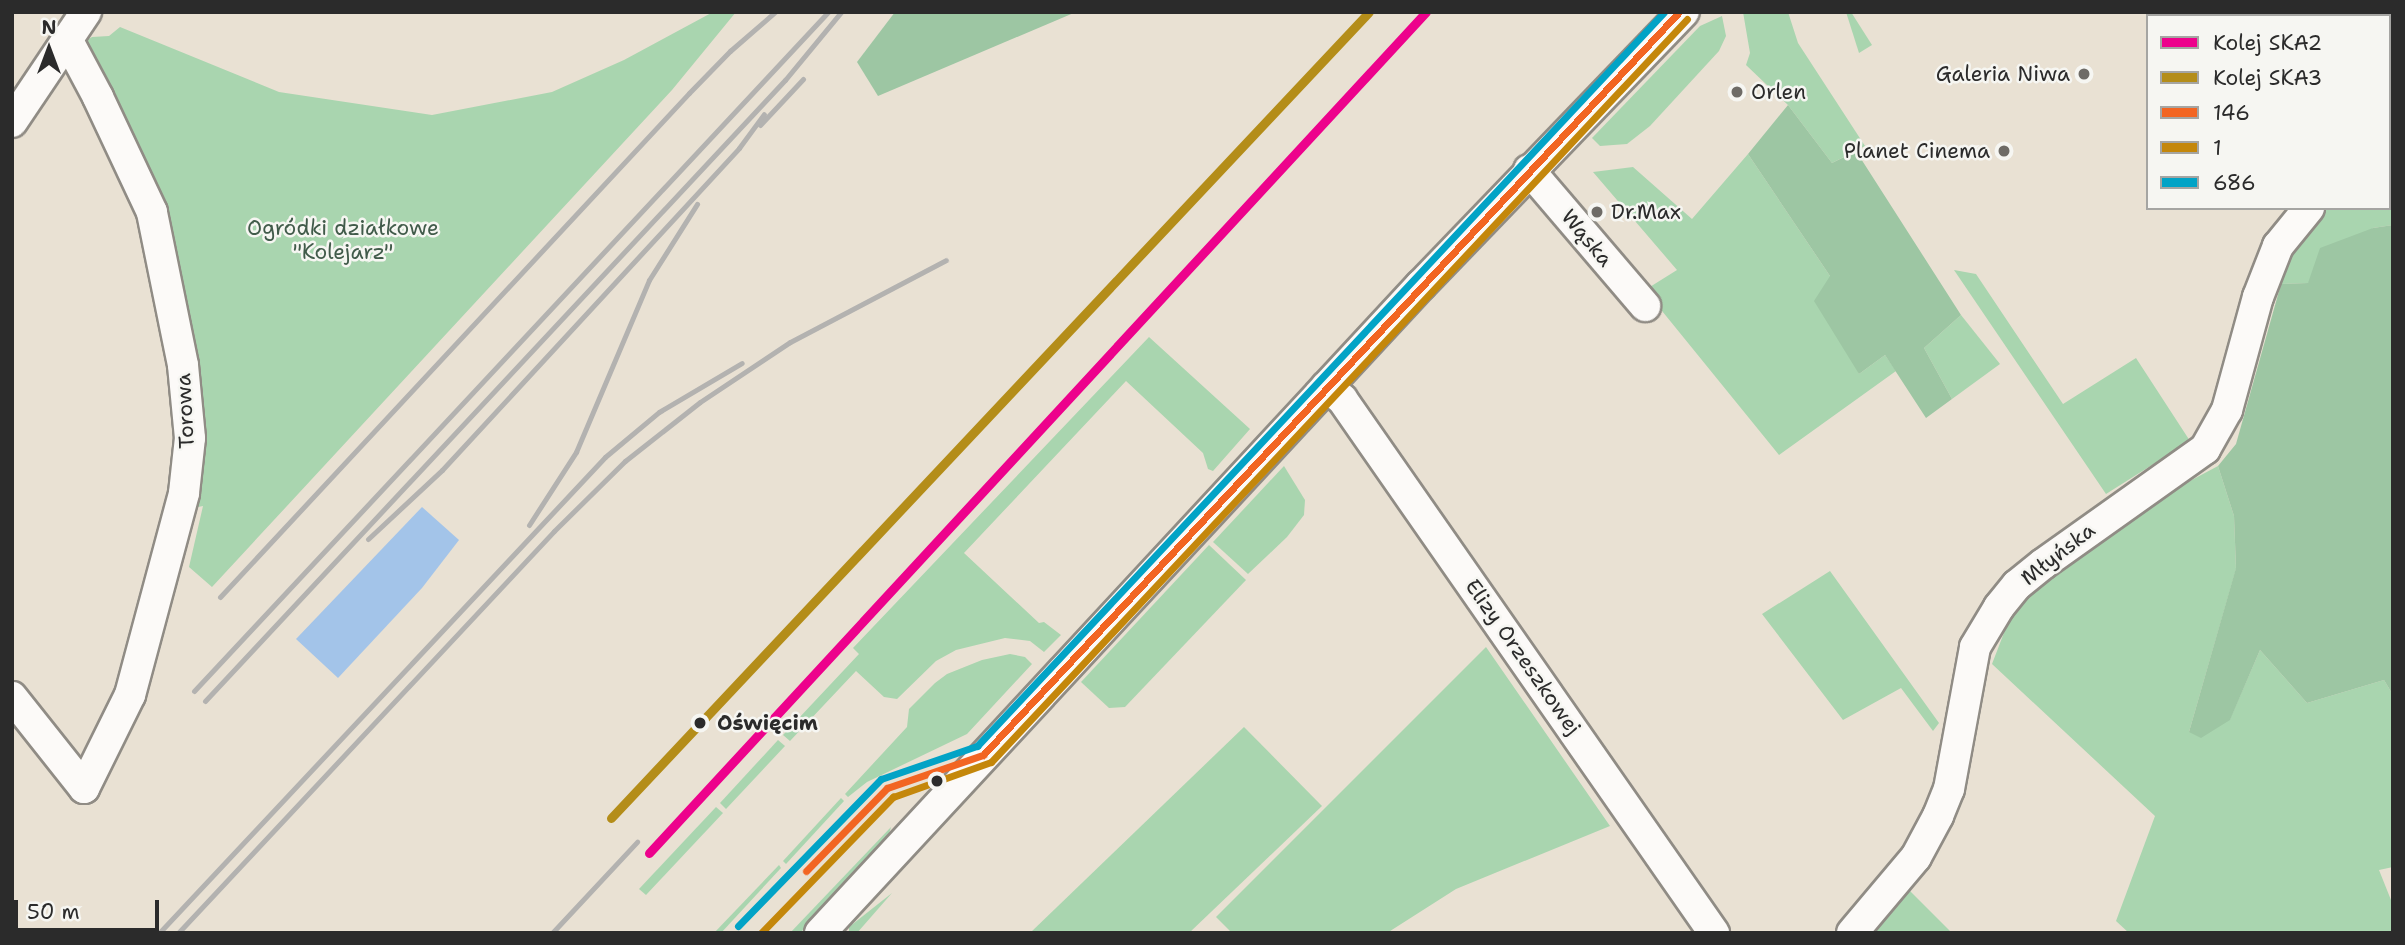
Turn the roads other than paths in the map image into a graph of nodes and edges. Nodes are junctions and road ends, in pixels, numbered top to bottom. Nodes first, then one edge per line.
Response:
1 (86, 12) edge
2 (1679, 15) edge
3 (67, 39) junction
4 (12, 122) edge
5 (1529, 170) junction
6 (2307, 210) edge
7 (1645, 306) dead end
8 (1326, 387) junction
9 (12, 697) edge
10 (820, 933) edge
11 (1714, 933) edge
12 (1852, 933) edge

1 - 3 street
2 - 5 street
3 - 4 street
3 - 9 street, Torowa
5 - 7 street, Wąska
5 - 8 street
6 - 12 street, Młyńska
8 - 10 street
8 - 11 street, Elizy Orzeszkowej

